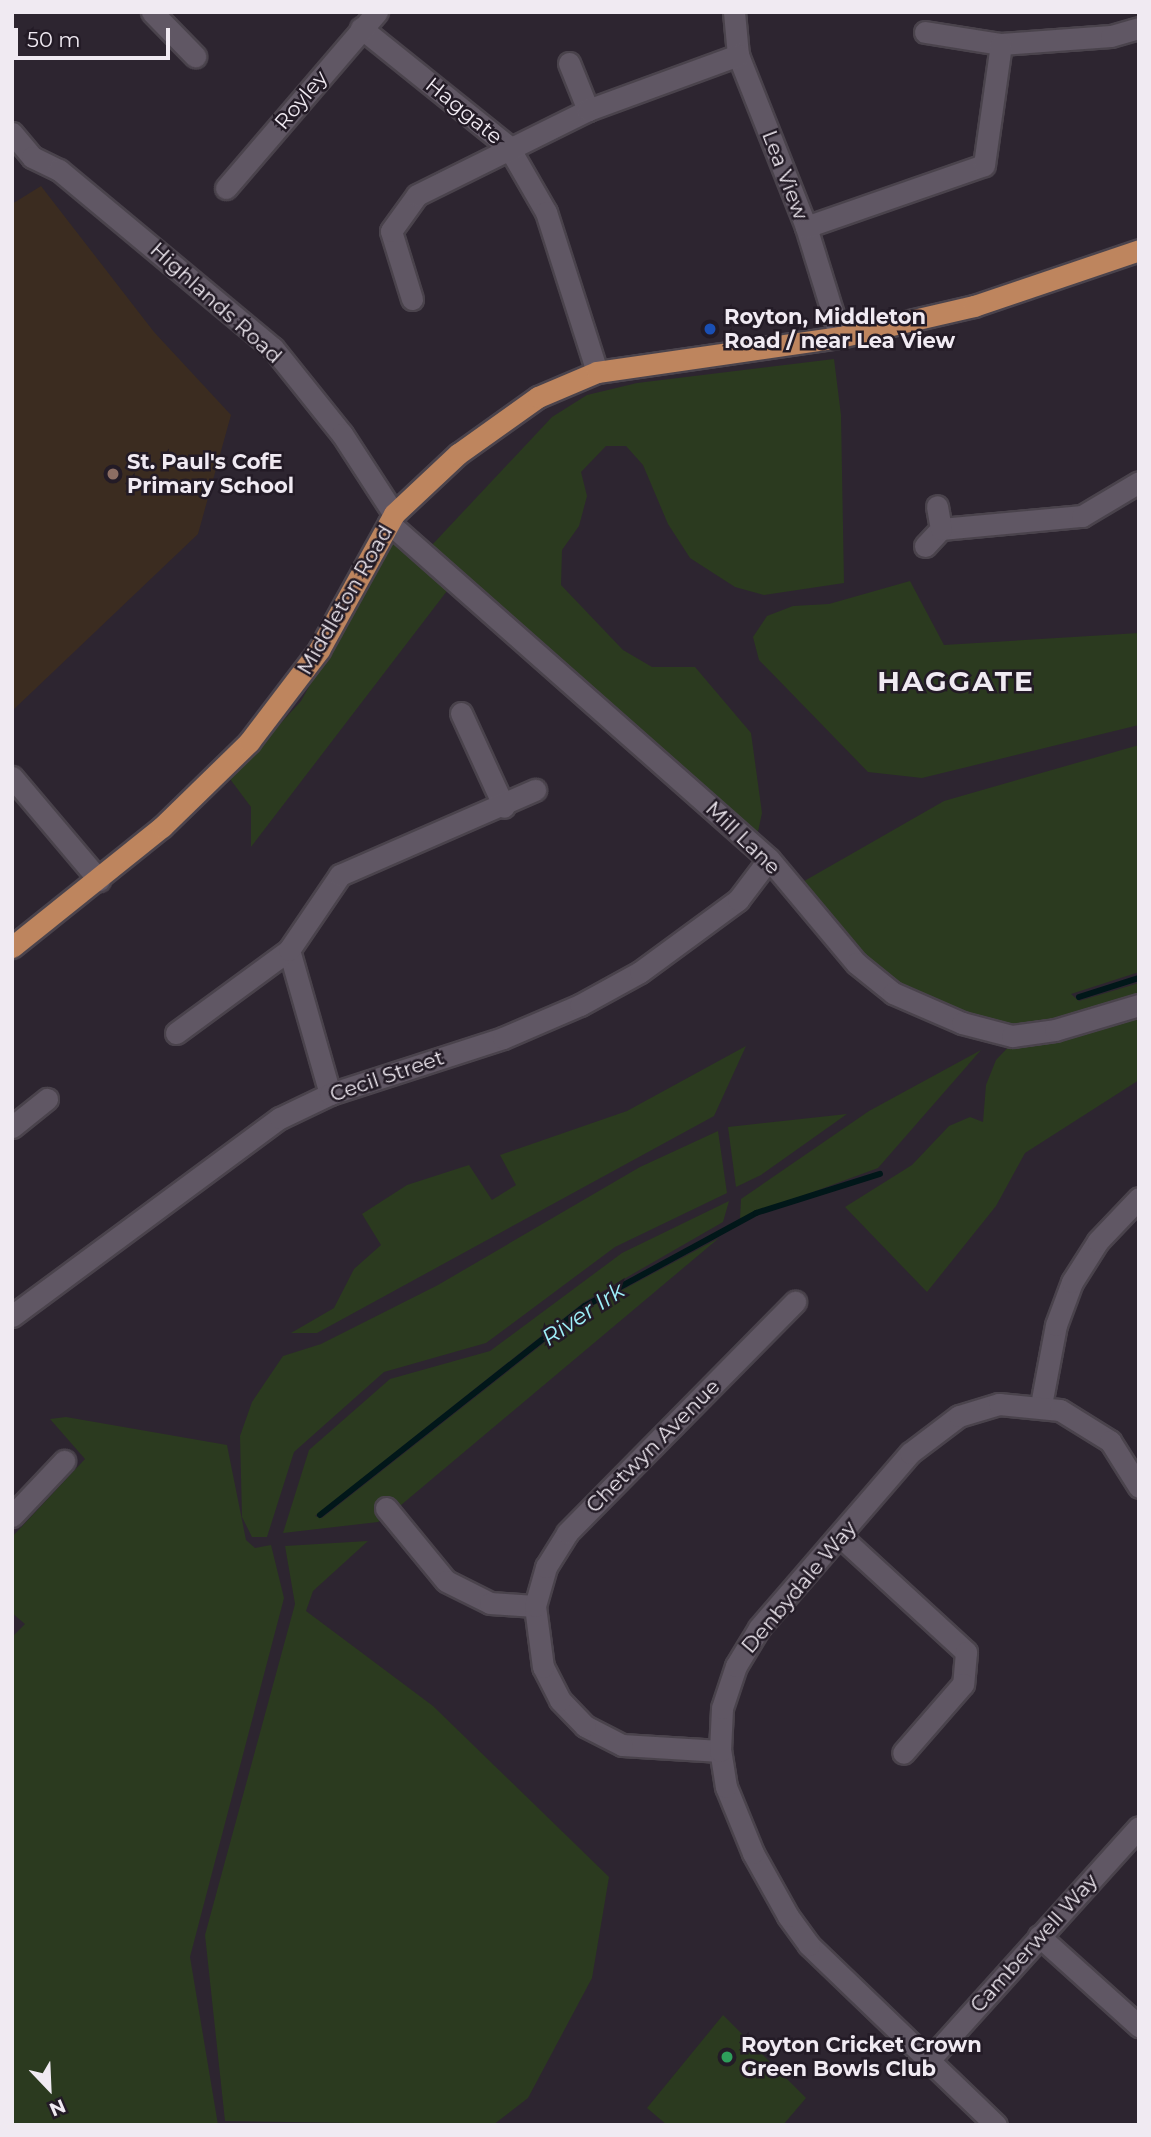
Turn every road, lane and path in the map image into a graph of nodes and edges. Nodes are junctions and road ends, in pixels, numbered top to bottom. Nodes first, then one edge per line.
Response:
1 (152, 12) edge
2 (377, 12) edge
3 (734, 12) edge
4 (361, 28) junction
5 (1139, 28) edge
6 (925, 32) dead end
7 (1001, 44) junction
8 (738, 55) junction
9 (195, 56) dead end
10 (569, 63) dead end
11 (588, 110) junction
12 (12, 133) edge
13 (508, 146) junction
14 (226, 188) dead end
15 (806, 227) junction
16 (1139, 250) edge
17 (412, 299) dead end
18 (840, 337) junction
19 (597, 372) junction
20 (1139, 482) edge
21 (937, 506) dead end
22 (392, 519) junction
23 (941, 529) junction
24 (925, 546) dead end
25 (461, 713) dead end
26 (12, 777) edge
27 (535, 790) dead end
28 (504, 807) junction
29 (769, 859) junction
30 (99, 880) junction
31 (12, 947) edge
32 (289, 950) junction
33 (1139, 1006) edge
34 (176, 1033) dead end
35 (330, 1094) junction
36 (47, 1100) dead end
37 (12, 1127) edge
38 (1139, 1198) edge
39 (795, 1302) dead end
40 (12, 1316) edge
41 (1041, 1405) junction
42 (64, 1461) dead end
43 (1139, 1487) edge
44 (386, 1508) dead end
45 (12, 1516) edge
46 (841, 1537) junction
47 (536, 1606) junction
48 (720, 1751) junction
49 (902, 1753) dead end
50 (1139, 1827) edge
51 (1039, 1936) junction
52 (1139, 2026) edge
53 (930, 2059) junction
54 (996, 2125) edge

1 - 9 street
2 - 4 street, Royley
3 - 8 street, Lea View
4 - 13 street, Haggate
4 - 14 street, Royley
5 - 7 street
6 - 7 street
7 - 15 street
8 - 11 street
8 - 15 street, Lea View
10 - 11 street
11 - 13 street
12 - 22 street, Highlands Road
13 - 17 street
13 - 19 street, Haggate
15 - 18 street, Lea View
16 - 18 main road, Middleton Road
18 - 19 main road, Middleton Road
19 - 22 main road, Middleton Road
20 - 23 street
21 - 23 street
22 - 29 street, Mill Lane
22 - 30 main road, Middleton Road
23 - 24 street
25 - 28 street
26 - 30 street
27 - 28 street
28 - 32 street
29 - 33 street, Mill Lane
29 - 35 street, Cecil Street
30 - 31 main road, Middleton Road
32 - 34 street
32 - 35 street
35 - 40 street, Cecil Street
36 - 37 street
38 - 41 street
39 - 47 street, Chetwyn Avenue
41 - 43 street, Denbydale Way
41 - 46 street, Denbydale Way
42 - 45 street
44 - 47 street
46 - 48 street, Denbydale Way
46 - 49 street
47 - 48 street, Chetwyn Avenue
48 - 53 street, Denbydale Way
50 - 51 street, Camberwell Way
51 - 52 street
51 - 53 street, Camberwell Way
53 - 54 street, Denbydale Way

